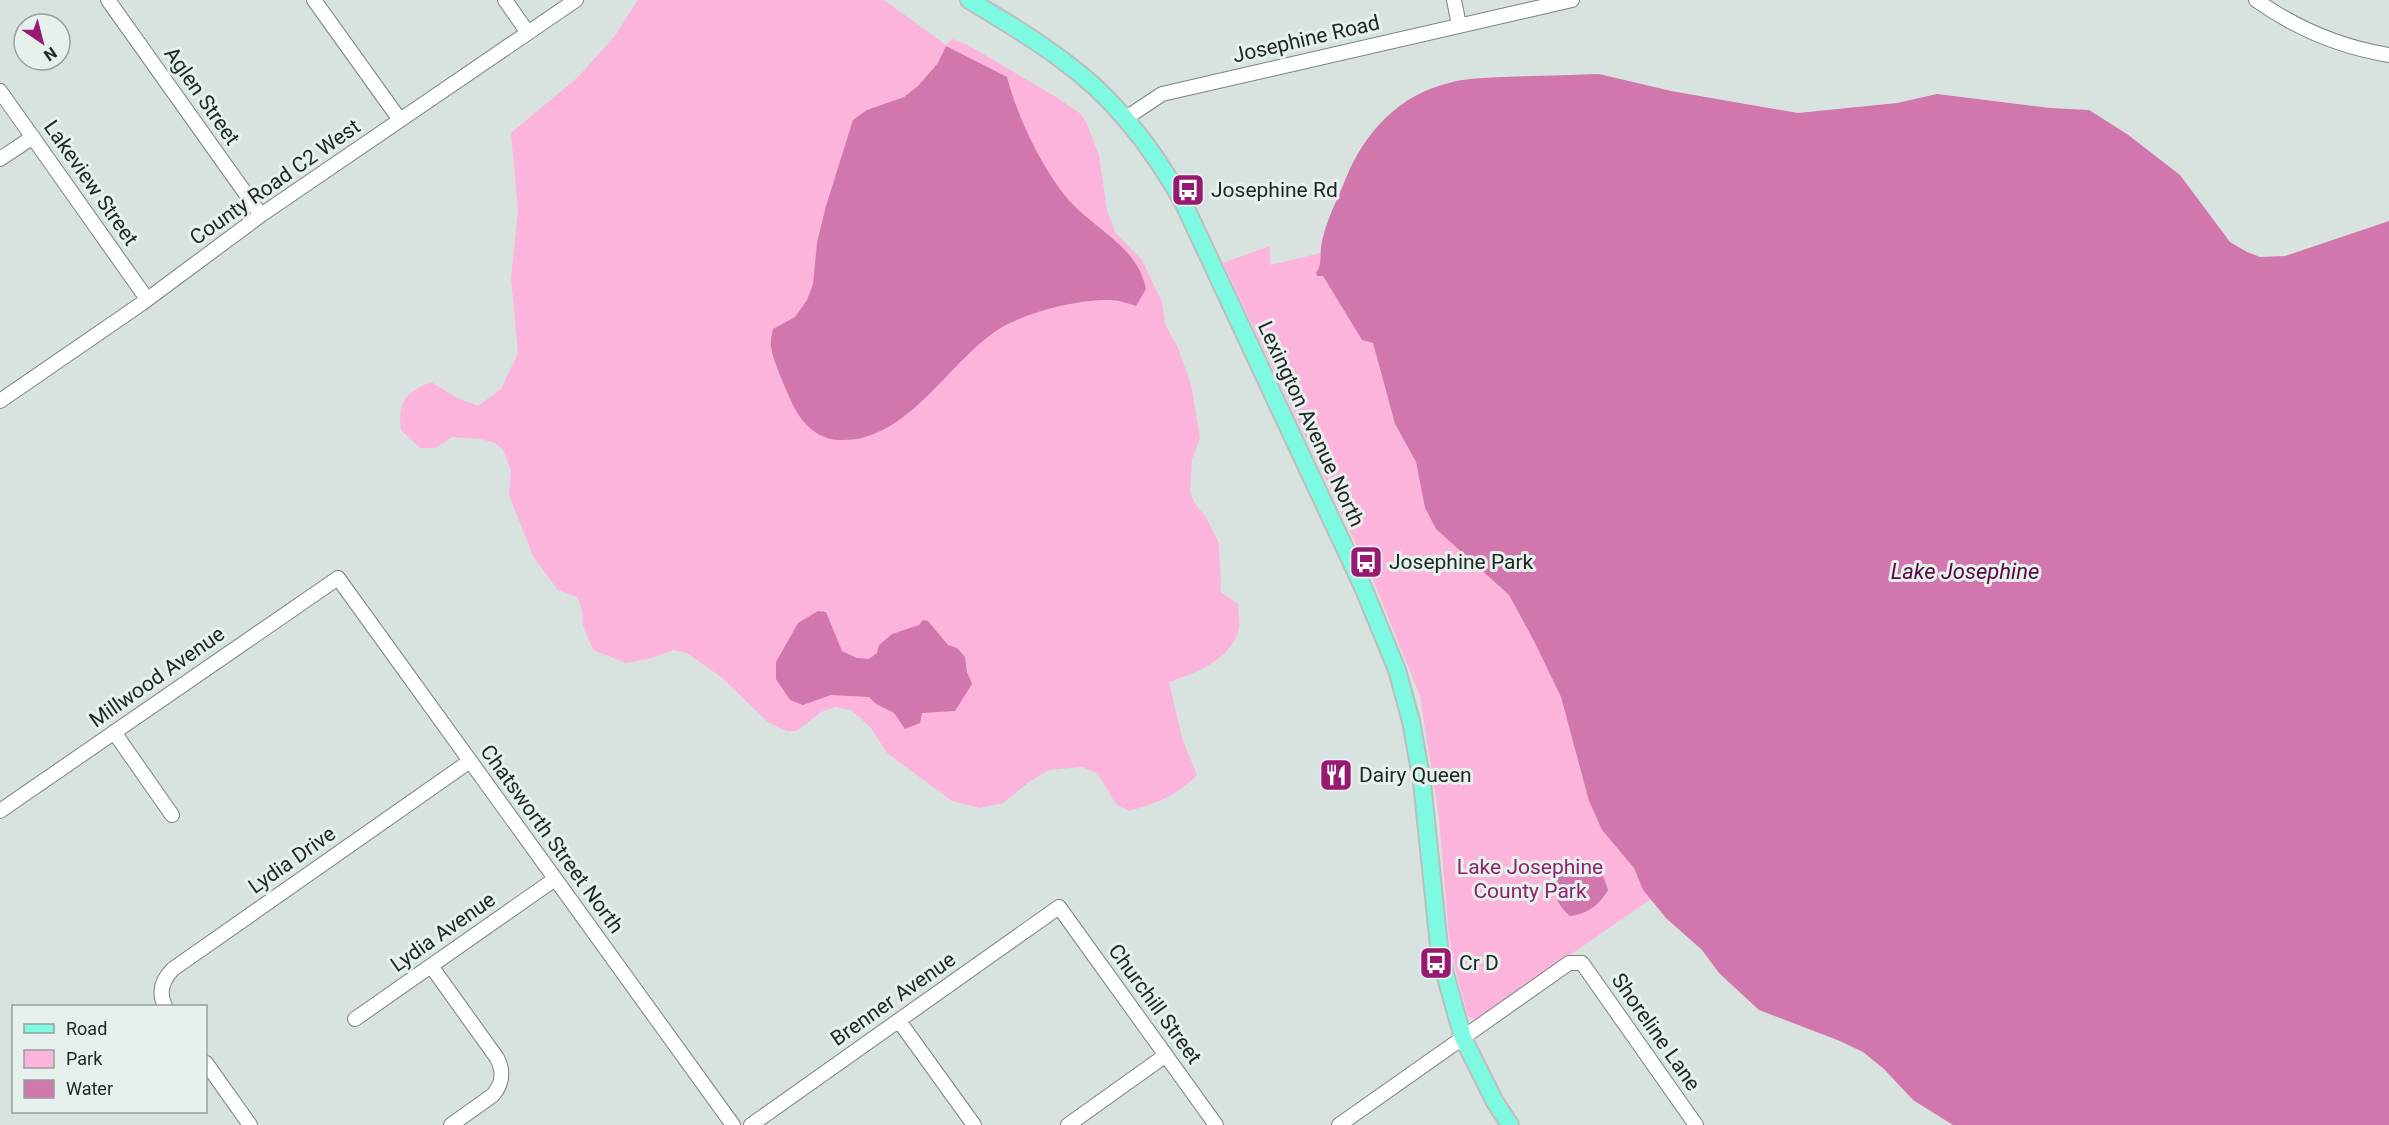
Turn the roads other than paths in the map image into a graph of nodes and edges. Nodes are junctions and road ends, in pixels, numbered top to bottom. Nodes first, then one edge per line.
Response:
1 (108, 0) edge
2 (314, 0) edge
3 (505, 0) edge
4 (576, 0) edge
5 (969, 0) edge
6 (1454, 0) edge
7 (1572, 0) edge
8 (2256, 0) edge
9 (1459, 25) junction
10 (528, 33) junction
11 (2389, 55) edge
12 (0, 91) edge
13 (1126, 118) junction
14 (400, 120) junction
15 (33, 137) junction
16 (0, 159) edge
17 (261, 215) junction
18 (147, 299) junction
19 (0, 400) edge
20 (338, 578) joint
21 (114, 732) junction
22 (470, 761) junction
23 (0, 811) edge
24 (172, 815) dead end
25 (555, 879) junction
26 (1059, 907) joint
27 (431, 966) junction
28 (165, 1005) edge
29 (355, 1019) dead end
30 (898, 1021) junction
31 (1463, 1038) junction
32 (1166, 1055) junction
33 (207, 1064) edge
34 (250, 1125) edge
35 (452, 1125) edge
36 (732, 1125) edge
37 (751, 1125) edge
38 (974, 1125) edge
39 (1068, 1125) edge
40 (1216, 1125) edge
41 (1339, 1125) edge
42 (1510, 1125) edge
43 (1696, 1125) edge

1 - 17 street, Aglen Street
2 - 14 street
3 - 10 street
4 - 10 street, County Road C2 West
5 - 13 main road, Lexington Avenue North
6 - 9 street
7 - 9 street, Josephine Road
8 - 11 street
9 - 13 street, Josephine Road
10 - 14 street, County Road C2 West
12 - 15 street, Lakeview Street
13 - 31 main road, Lexington Avenue North
14 - 17 street, County Road C2 West
15 - 16 street
15 - 18 street, Lakeview Street
17 - 18 street, County Road C2 West
18 - 19 street, County Road C2 West
20 - 21 street, Millwood Avenue
20 - 22 street, Chatsworth Street North
21 - 23 street, Millwood Avenue
21 - 24 street
22 - 25 street, Chatsworth Street North
22 - 28 street, Lydia Drive
25 - 27 street, Lydia Avenue
25 - 36 street, Chatsworth Street North
26 - 30 street, Brenner Avenue
26 - 32 street, Churchill Street
27 - 29 street, Lydia Avenue
27 - 35 street
30 - 37 street, Brenner Avenue
30 - 38 street
31 - 41 street
31 - 42 main road, Lexington Avenue North
31 - 43 street, Shoreline Lane
32 - 39 street
32 - 40 street, Churchill Street
33 - 34 street

